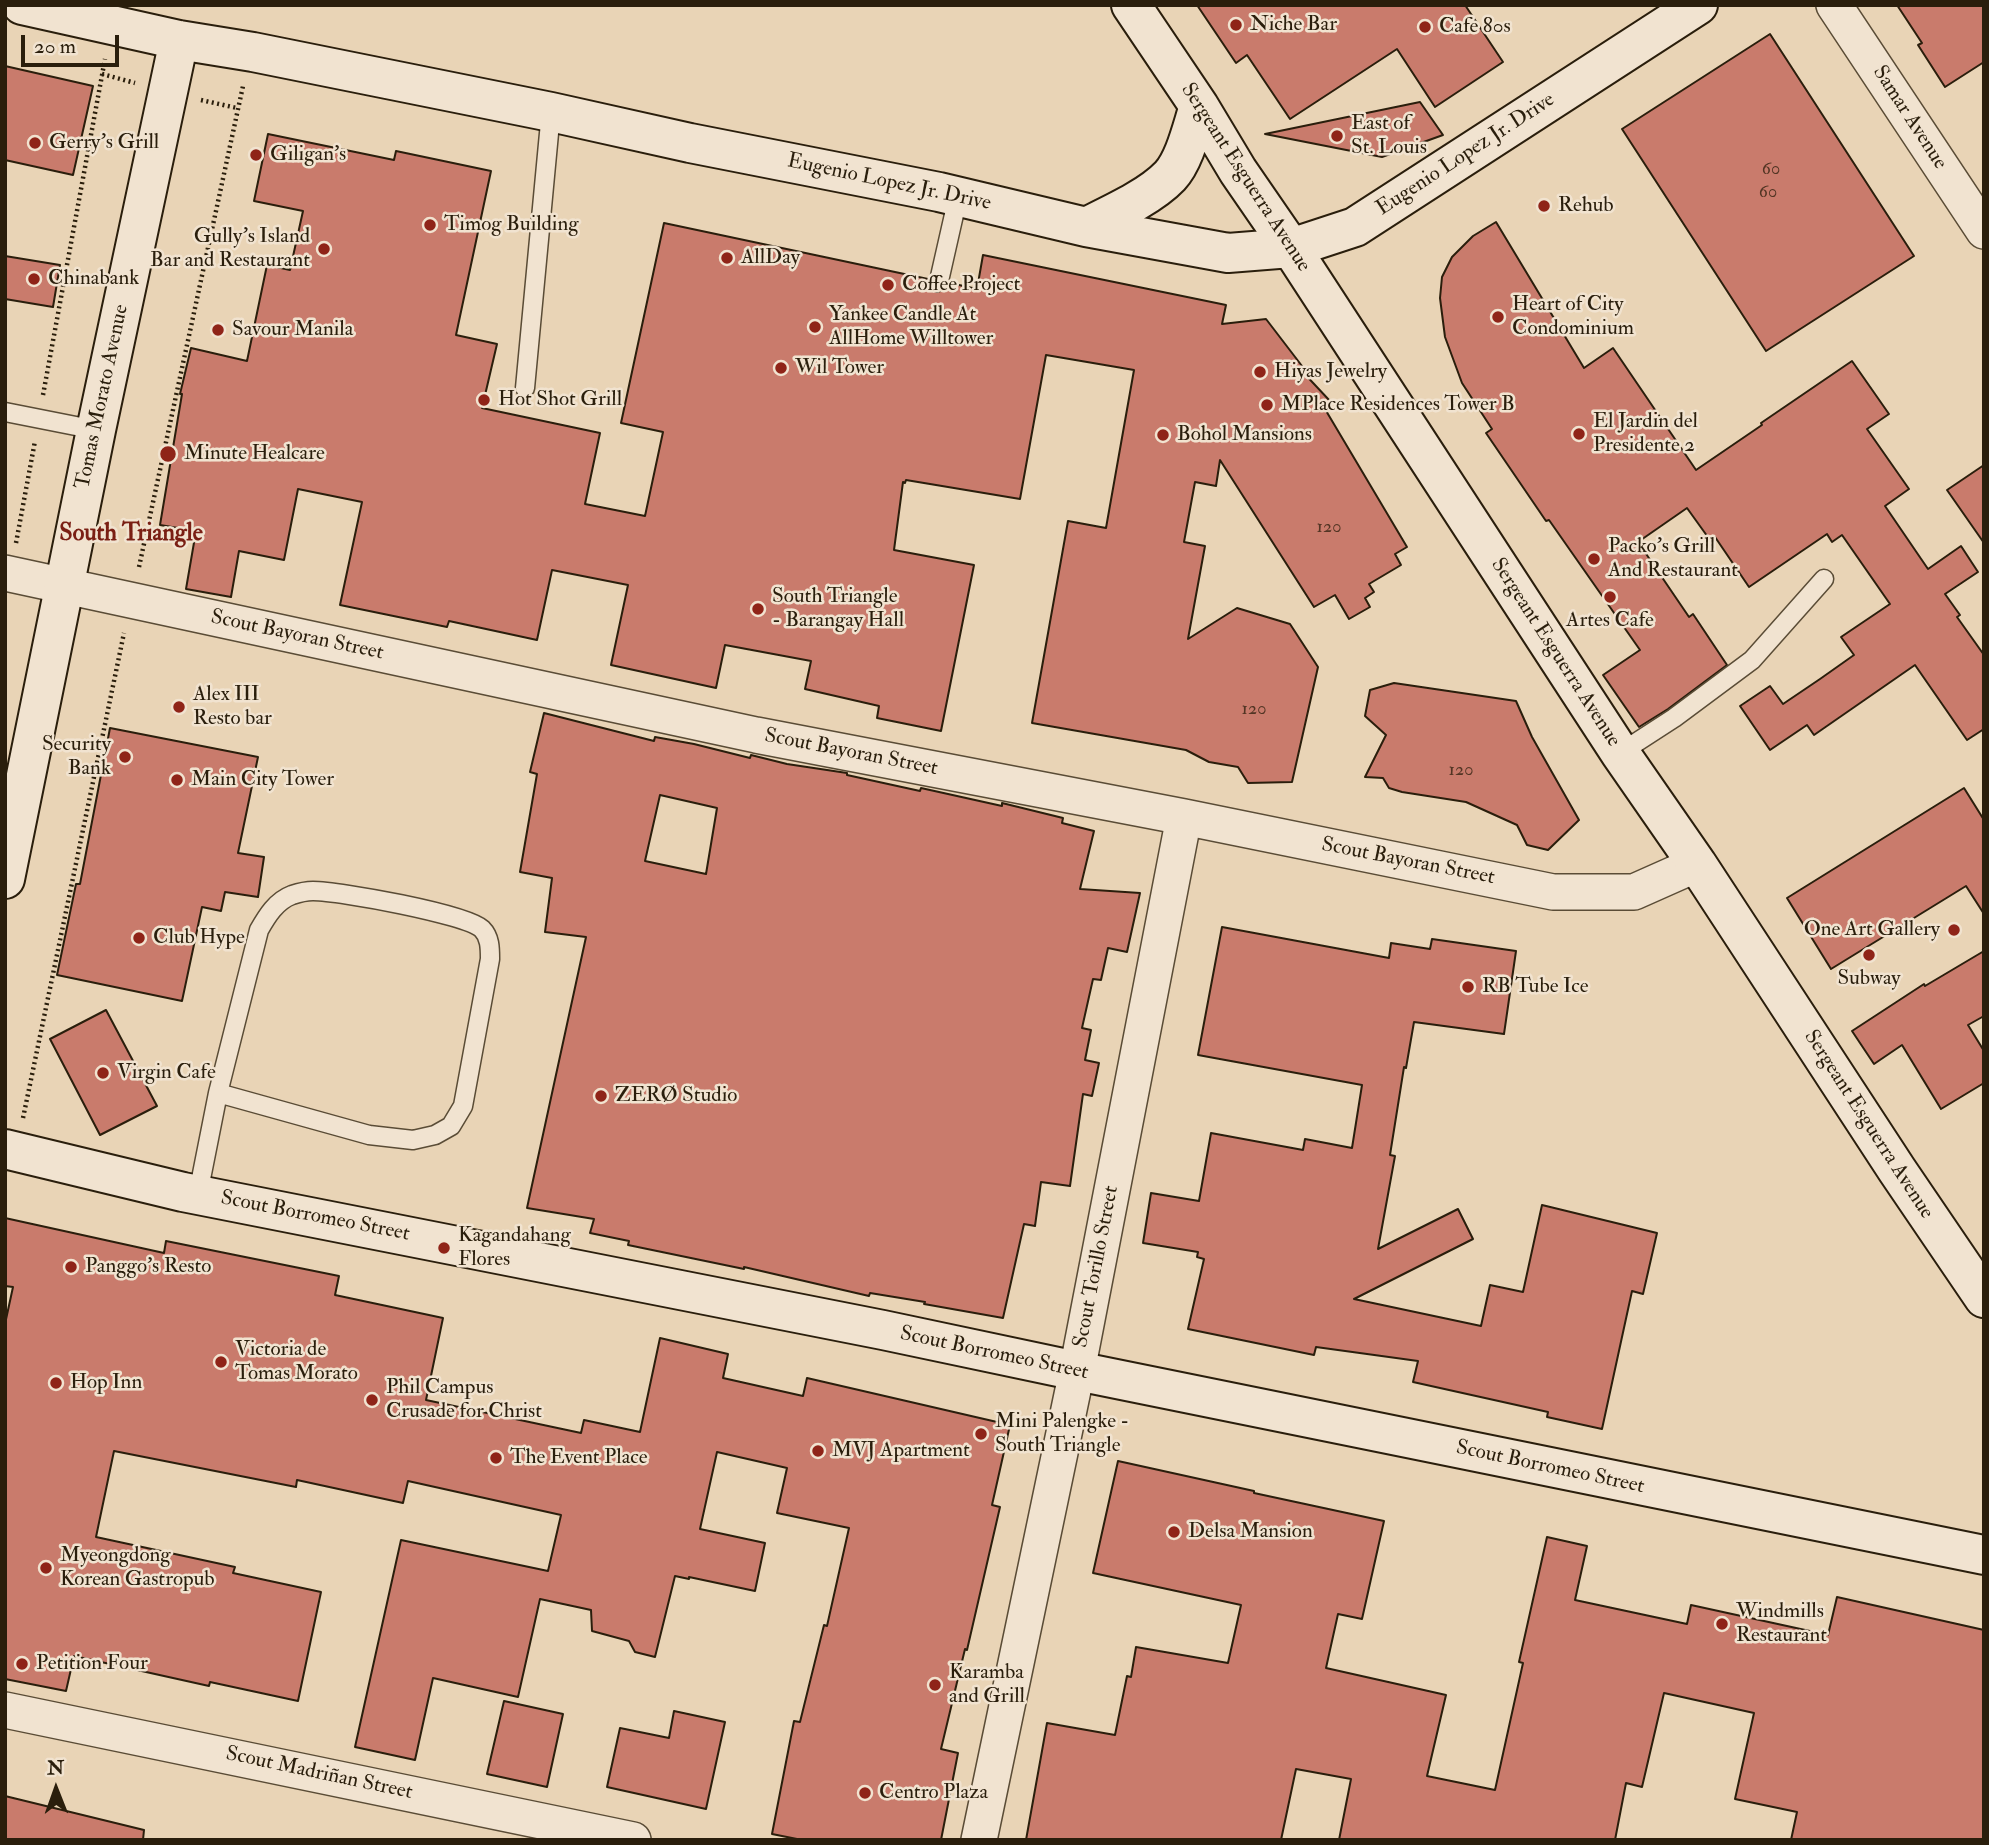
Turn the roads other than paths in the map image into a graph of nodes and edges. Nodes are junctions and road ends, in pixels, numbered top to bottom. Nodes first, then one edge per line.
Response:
1 (22, 5) edge
2 (1131, 5) edge
3 (1698, 5) edge
4 (1835, 5) edge
5 (179, 40) junction
6 (1199, 106) junction
7 (551, 111) junction
8 (958, 197) junction
9 (1086, 228) junction
10 (1984, 231) edge
11 (1291, 248) junction
12 (939, 281) dead end
13 (526, 388) dead end
14 (5, 412) edge
15 (96, 430) junction
16 (8, 573) edge
17 (1824, 579) dead end
18 (65, 587) junction
19 (1620, 753) junction
20 (1184, 817) junction
21 (1697, 864) junction
22 (6, 876) edge
23 (218, 1093) junction
24 (11, 1151) edge
25 (198, 1194) junction
26 (1984, 1298) edge
27 (1077, 1371) junction
28 (1984, 1555) edge
29 (5, 1710) edge
30 (633, 1840) edge
31 (979, 1840) edge

1 - 5 street, Eugenio Lopez Jr. Drive
2 - 6 street, Sergeant Esguerra Avenue
3 - 11 street, Eugenio Lopez Jr. Drive
4 - 10 street, Samar Avenue
5 - 7 street, Eugenio Lopez Jr. Drive
5 - 15 street, Tomas Morato Avenue
6 - 9 street
6 - 11 street, Sergeant Esguerra Avenue
7 - 8 street, Eugenio Lopez Jr. Drive
7 - 13 lane
8 - 9 street, Eugenio Lopez Jr. Drive
8 - 12 lane
9 - 11 street, Eugenio Lopez Jr. Drive
11 - 19 street, Sergeant Esguerra Avenue
14 - 15 lane
15 - 18 street, Tomas Morato Avenue
16 - 18 street, Scout Bayoran Street
17 - 19 lane
18 - 20 street, Scout Bayoran Street
18 - 22 street, Tomas Morato Avenue
19 - 21 street, Sergeant Esguerra Avenue
20 - 21 street, Scout Bayoran Street
20 - 27 street, Scout Torillo Street
21 - 26 street, Sergeant Esguerra Avenue
23 - 23 lane
23 - 25 lane
24 - 25 street, Scout Borromeo Street
25 - 27 street, Scout Borromeo Street
27 - 28 street, Scout Borromeo Street
27 - 31 street, Scout Torillo Street
29 - 30 street, Scout Madriñan Street

